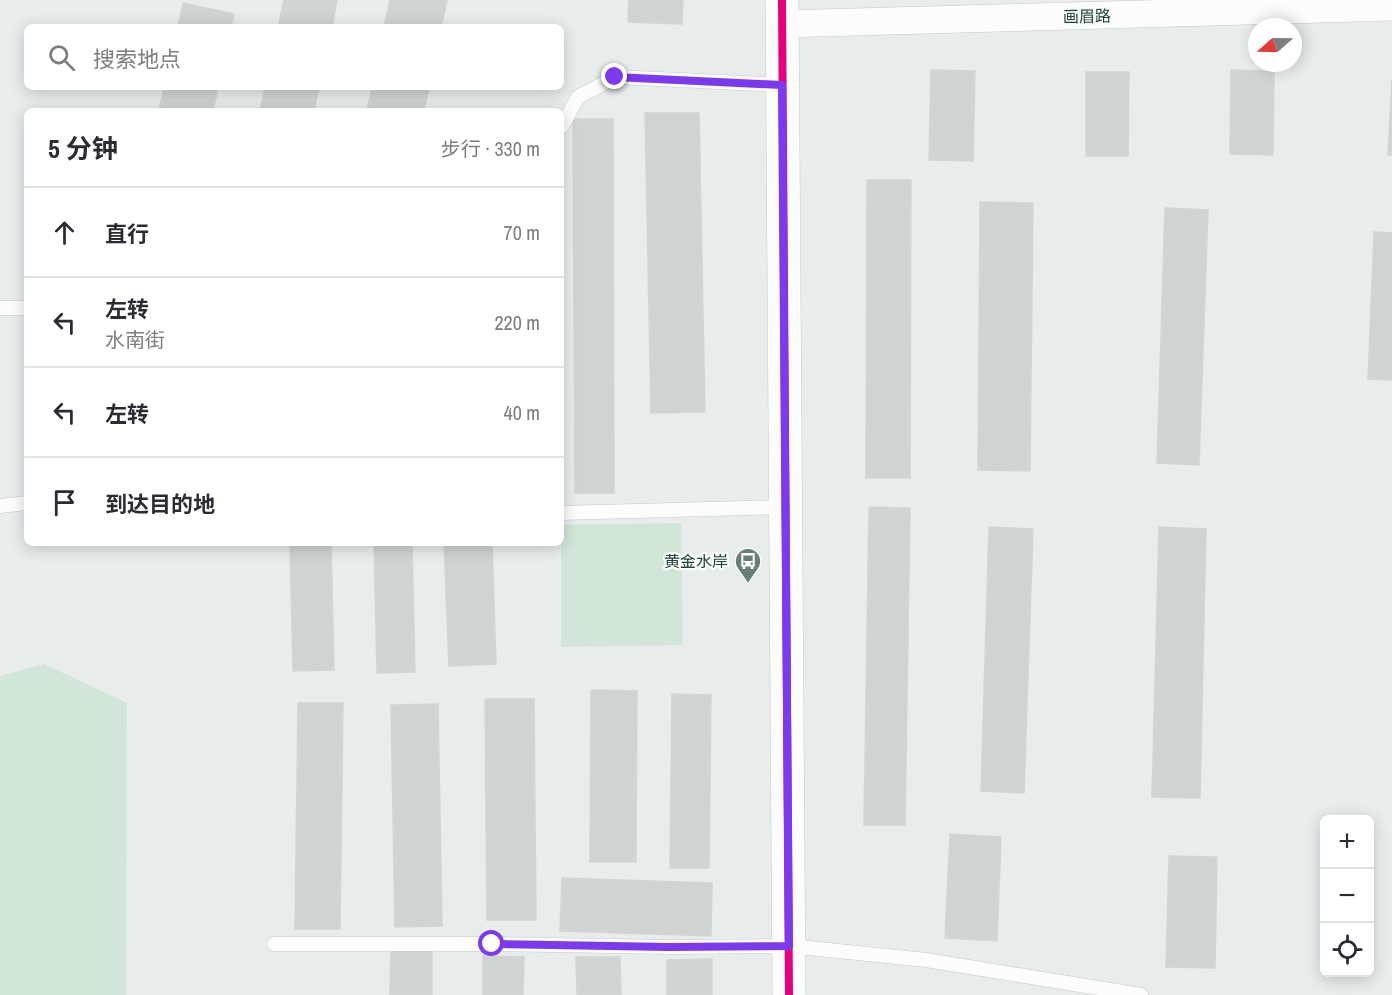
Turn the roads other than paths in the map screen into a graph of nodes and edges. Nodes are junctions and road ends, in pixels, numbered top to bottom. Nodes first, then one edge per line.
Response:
1 (1303, 5) edge
2 (1392, 7) edge
3 (781, 12) edge
4 (782, 85) junction
5 (564, 123) edge
6 (24, 308) edge
7 (0, 309) edge
8 (24, 503) edge
9 (0, 506) edge
10 (785, 507) junction
11 (564, 513) edge
12 (274, 944) dead end
13 (789, 946) junction
14 (789, 995) edge
15 (1141, 995) edge

1 - 2 street, 画眉路
1 - 3 street, 画眉路
3 - 4 street
4 - 5 lane
4 - 10 street
6 - 7 lane
8 - 9 lane
10 - 11 lane
10 - 13 street
12 - 13 lane
13 - 14 street
13 - 15 lane

